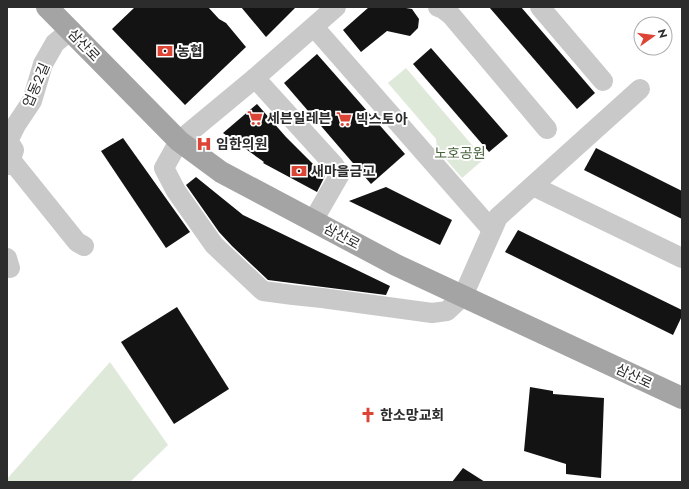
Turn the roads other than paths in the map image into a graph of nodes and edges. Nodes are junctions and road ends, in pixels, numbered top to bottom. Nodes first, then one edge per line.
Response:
1 (47, 7) edge
2 (336, 7) edge
3 (540, 7) edge
4 (449, 10) edge
5 (314, 27) junction
6 (71, 30) junction
7 (256, 78) junction
8 (603, 82) dead end
9 (640, 89) dead end
10 (547, 129) dead end
11 (180, 141) junction
12 (8, 160) edge
13 (533, 186) junction
14 (313, 221) junction
15 (492, 230) junction
16 (84, 246) dead end
17 (682, 258) edge
18 (463, 296) junction
19 (682, 398) edge

1 - 6 main road, 삼산로
2 - 5 street
3 - 8 street
4 - 10 street
5 - 7 street
5 - 15 street
6 - 11 main road, 삼산로
6 - 12 street, 업동2길
7 - 11 street
7 - 14 street
9 - 13 street
11 - 14 main road, 삼산로
11 - 18 street
12 - 16 street
13 - 15 street
13 - 17 street
14 - 18 main road, 삼산로
15 - 18 street
18 - 19 main road, 삼산로

